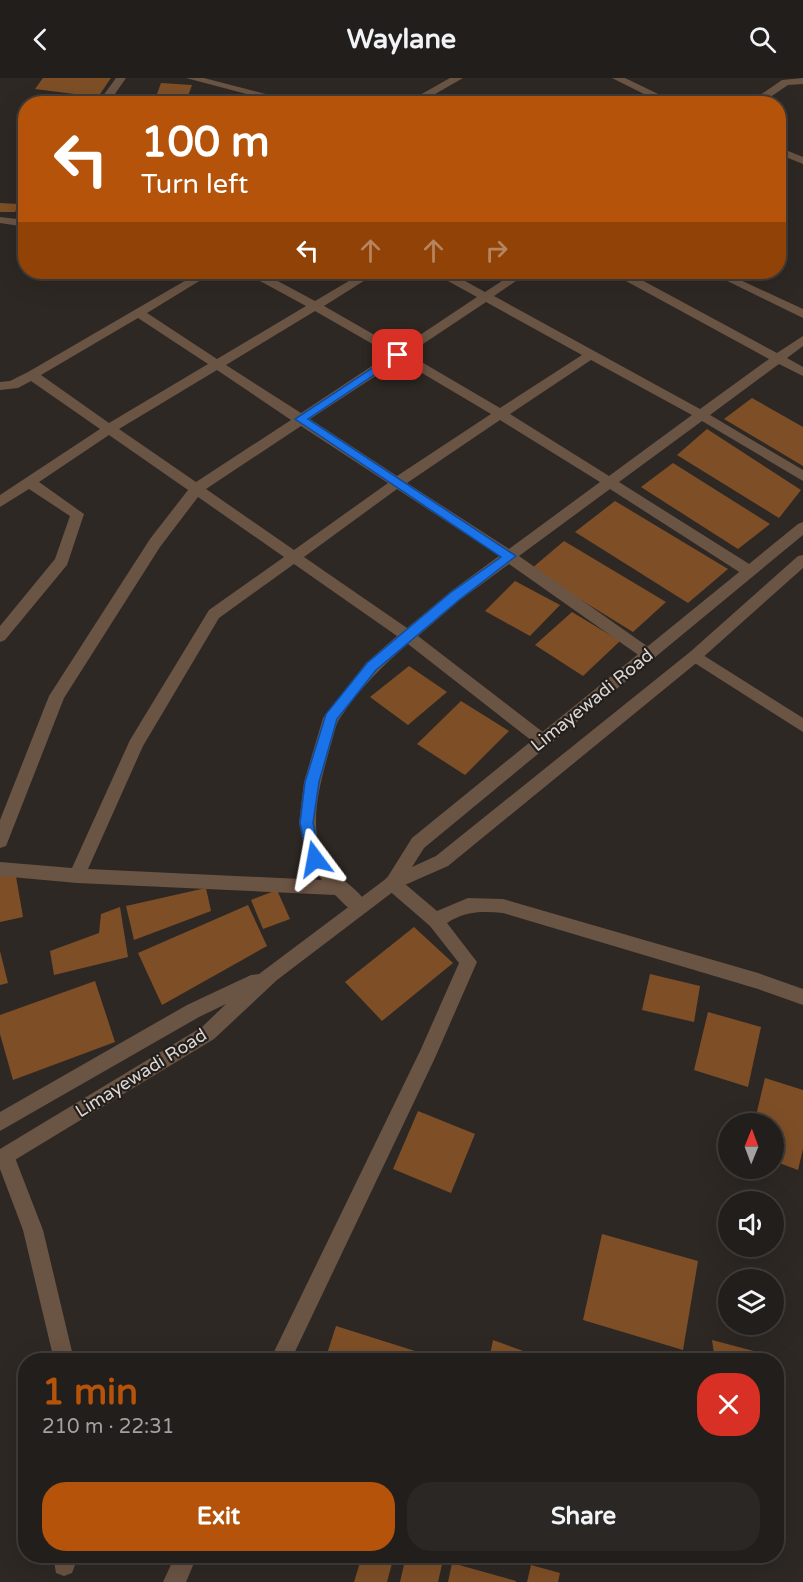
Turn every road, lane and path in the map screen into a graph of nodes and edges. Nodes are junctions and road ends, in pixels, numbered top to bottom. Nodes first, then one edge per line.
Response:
1 (121, 78) edge
2 (191, 78) edge
3 (458, 78) edge
4 (617, 78) edge
5 (223, 81) edge
6 (803, 81) edge
7 (108, 96) edge
8 (273, 96) edge
9 (424, 96) edge
10 (656, 96) edge
11 (764, 96) edge
12 (786, 154) edge
13 (803, 161) edge
14 (0, 220) edge
15 (18, 223) edge
16 (196, 279) edge
17 (266, 279) edge
18 (360, 279) edge
19 (454, 279) edge
20 (512, 279) edge
21 (632, 279) edge
22 (730, 279) edge
23 (486, 296) junction
24 (315, 305) junction
25 (137, 312) junction
26 (803, 314) edge
27 (803, 340) edge
28 (591, 354) junction
29 (398, 355) junction
30 (778, 358) junction
31 (218, 364) junction
32 (803, 372) edge
33 (32, 375) junction
34 (7, 385) edge
35 (0, 398) edge
36 (499, 415) junction
37 (701, 415) junction
38 (301, 419) junction
39 (110, 428) junction
40 (803, 476) edge
41 (29, 482) junction
42 (397, 483) junction
43 (611, 483) junction
44 (196, 489) junction
45 (0, 502) edge
46 (803, 527) edge
47 (292, 556) junction
48 (510, 556) junction
49 (803, 560) edge
50 (749, 571) junction
51 (0, 636) edge
52 (408, 636) junction
53 (648, 655) junction
54 (695, 656) junction
55 (803, 726) edge
56 (542, 740) junction
57 (0, 841) edge
58 (0, 869) edge
59 (77, 876) junction
60 (392, 883) junction
61 (339, 888) junction
62 (360, 907) junction
63 (435, 921) junction
64 (272, 974) junction
65 (803, 997) edge
66 (0, 1122) edge
67 (3, 1158) edge
68 (62, 1353) edge
69 (283, 1353) edge
70 (183, 1563) edge
71 (174, 1582) edge

1 - 7 street
2 - 5 street
3 - 9 street
4 - 10 street
5 - 8 street
6 - 11 street
12 - 13 street
14 - 15 street
16 - 25 street
17 - 24 street
18 - 24 street
19 - 23 street
20 - 23 street
21 - 30 street
22 - 26 street
23 - 28 street
23 - 29 street
24 - 29 street
24 - 31 street
25 - 31 street
25 - 33 street
27 - 30 street
28 - 36 street
28 - 37 street
29 - 36 street
29 - 38 street
30 - 32 street
30 - 37 street
31 - 38 street
31 - 39 street
33 - 34 street
33 - 39 street
34 - 35 street
36 - 42 street
36 - 43 street
37 - 40 street
37 - 43 street
38 - 42 street
38 - 44 street
39 - 41 street
39 - 44 street
41 - 45 street
41 - 51 street
42 - 47 street
42 - 48 street
43 - 48 street
43 - 50 street
44 - 47 street
44 - 57 street
46 - 50 street, Limayewadi Road
47 - 52 street
47 - 59 street
48 - 52 street
48 - 53 street
49 - 54 street, Limayewadi Road
50 - 53 street, Limayewadi Road
52 - 56 street
52 - 61 street
53 - 56 street, Limayewadi Road
54 - 55 street
54 - 60 street, Limayewadi Road
56 - 60 street, Limayewadi Road
58 - 59 street
59 - 61 street
60 - 62 street, Limayewadi Road
60 - 63 street
61 - 62 street
62 - 64 street, Limayewadi Road
63 - 65 street
63 - 69 street
64 - 66 street, Limayewadi Road
64 - 67 street, Limayewadi Road
67 - 68 street
70 - 71 street

